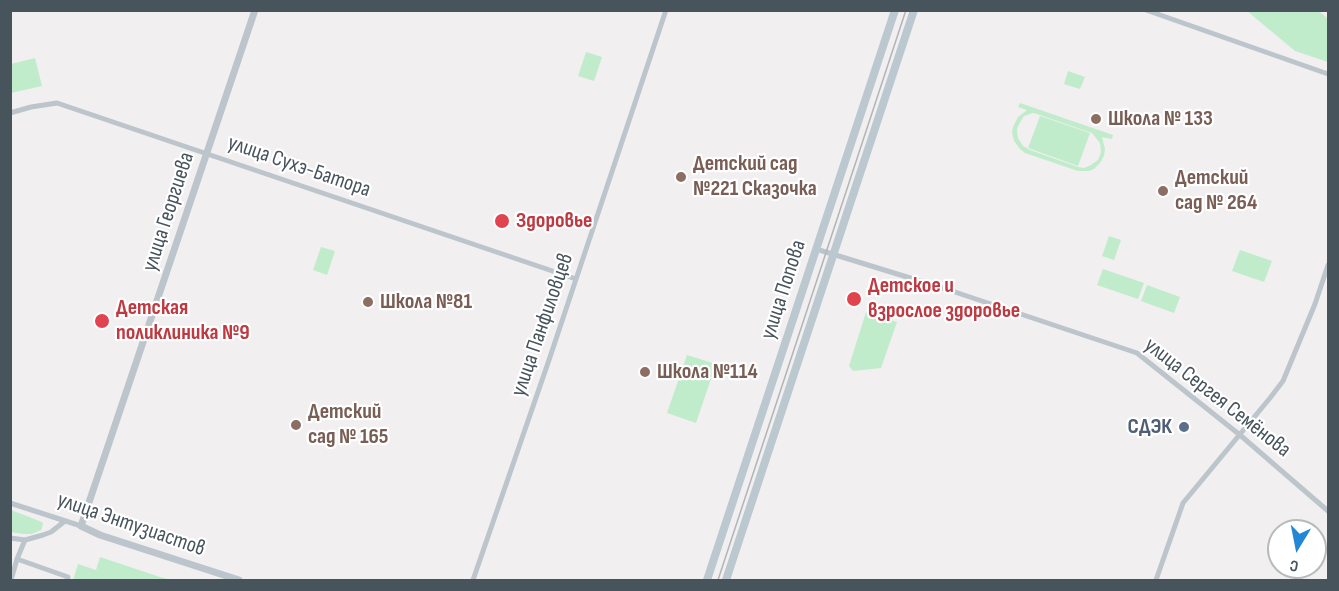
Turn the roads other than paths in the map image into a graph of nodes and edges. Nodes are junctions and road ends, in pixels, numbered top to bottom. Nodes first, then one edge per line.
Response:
1 (255, 10) edge
2 (666, 10) edge
3 (895, 10) edge
4 (914, 10) edge
5 (1146, 10) edge
6 (1329, 74) edge
7 (10, 113) edge
8 (207, 153) junction
9 (816, 249) junction
10 (833, 254) junction
11 (1329, 265) edge
12 (576, 279) junction
13 (1240, 435) junction
14 (10, 503) edge
15 (1329, 511) edge
16 (65, 521) junction
17 (81, 526) junction
18 (10, 538) edge
19 (26, 540) junction
20 (17, 559) junction
21 (10, 580) edge
22 (67, 580) edge
23 (239, 580) edge
24 (473, 580) edge
25 (707, 580) edge
26 (726, 580) edge
27 (1156, 580) edge

1 - 8 street, улица Георгиева
2 - 12 street, улица Панфиловцев
3 - 9 main road, улица Попова
4 - 10 main road, улица Попова
5 - 6 street
7 - 8 street, улица Сухэ-Батора
8 - 12 street, улица Сухэ-Батора
8 - 17 street, улица Георгиева
9 - 10 street, улица Сергея Семёнова
9 - 25 main road, улица Попова
10 - 13 street, улица Сергея Семёнова
10 - 26 main road, улица Попова
11 - 13 street
12 - 24 street, улица Панфиловцев
13 - 15 street, улица Сергея Семёнова
13 - 27 street
14 - 16 street, улица Энтузиастов
16 - 17 street, улица Энтузиастов
16 - 19 street
17 - 23 street, улица Энтузиастов
18 - 19 street
19 - 20 street
20 - 21 street
20 - 22 street

